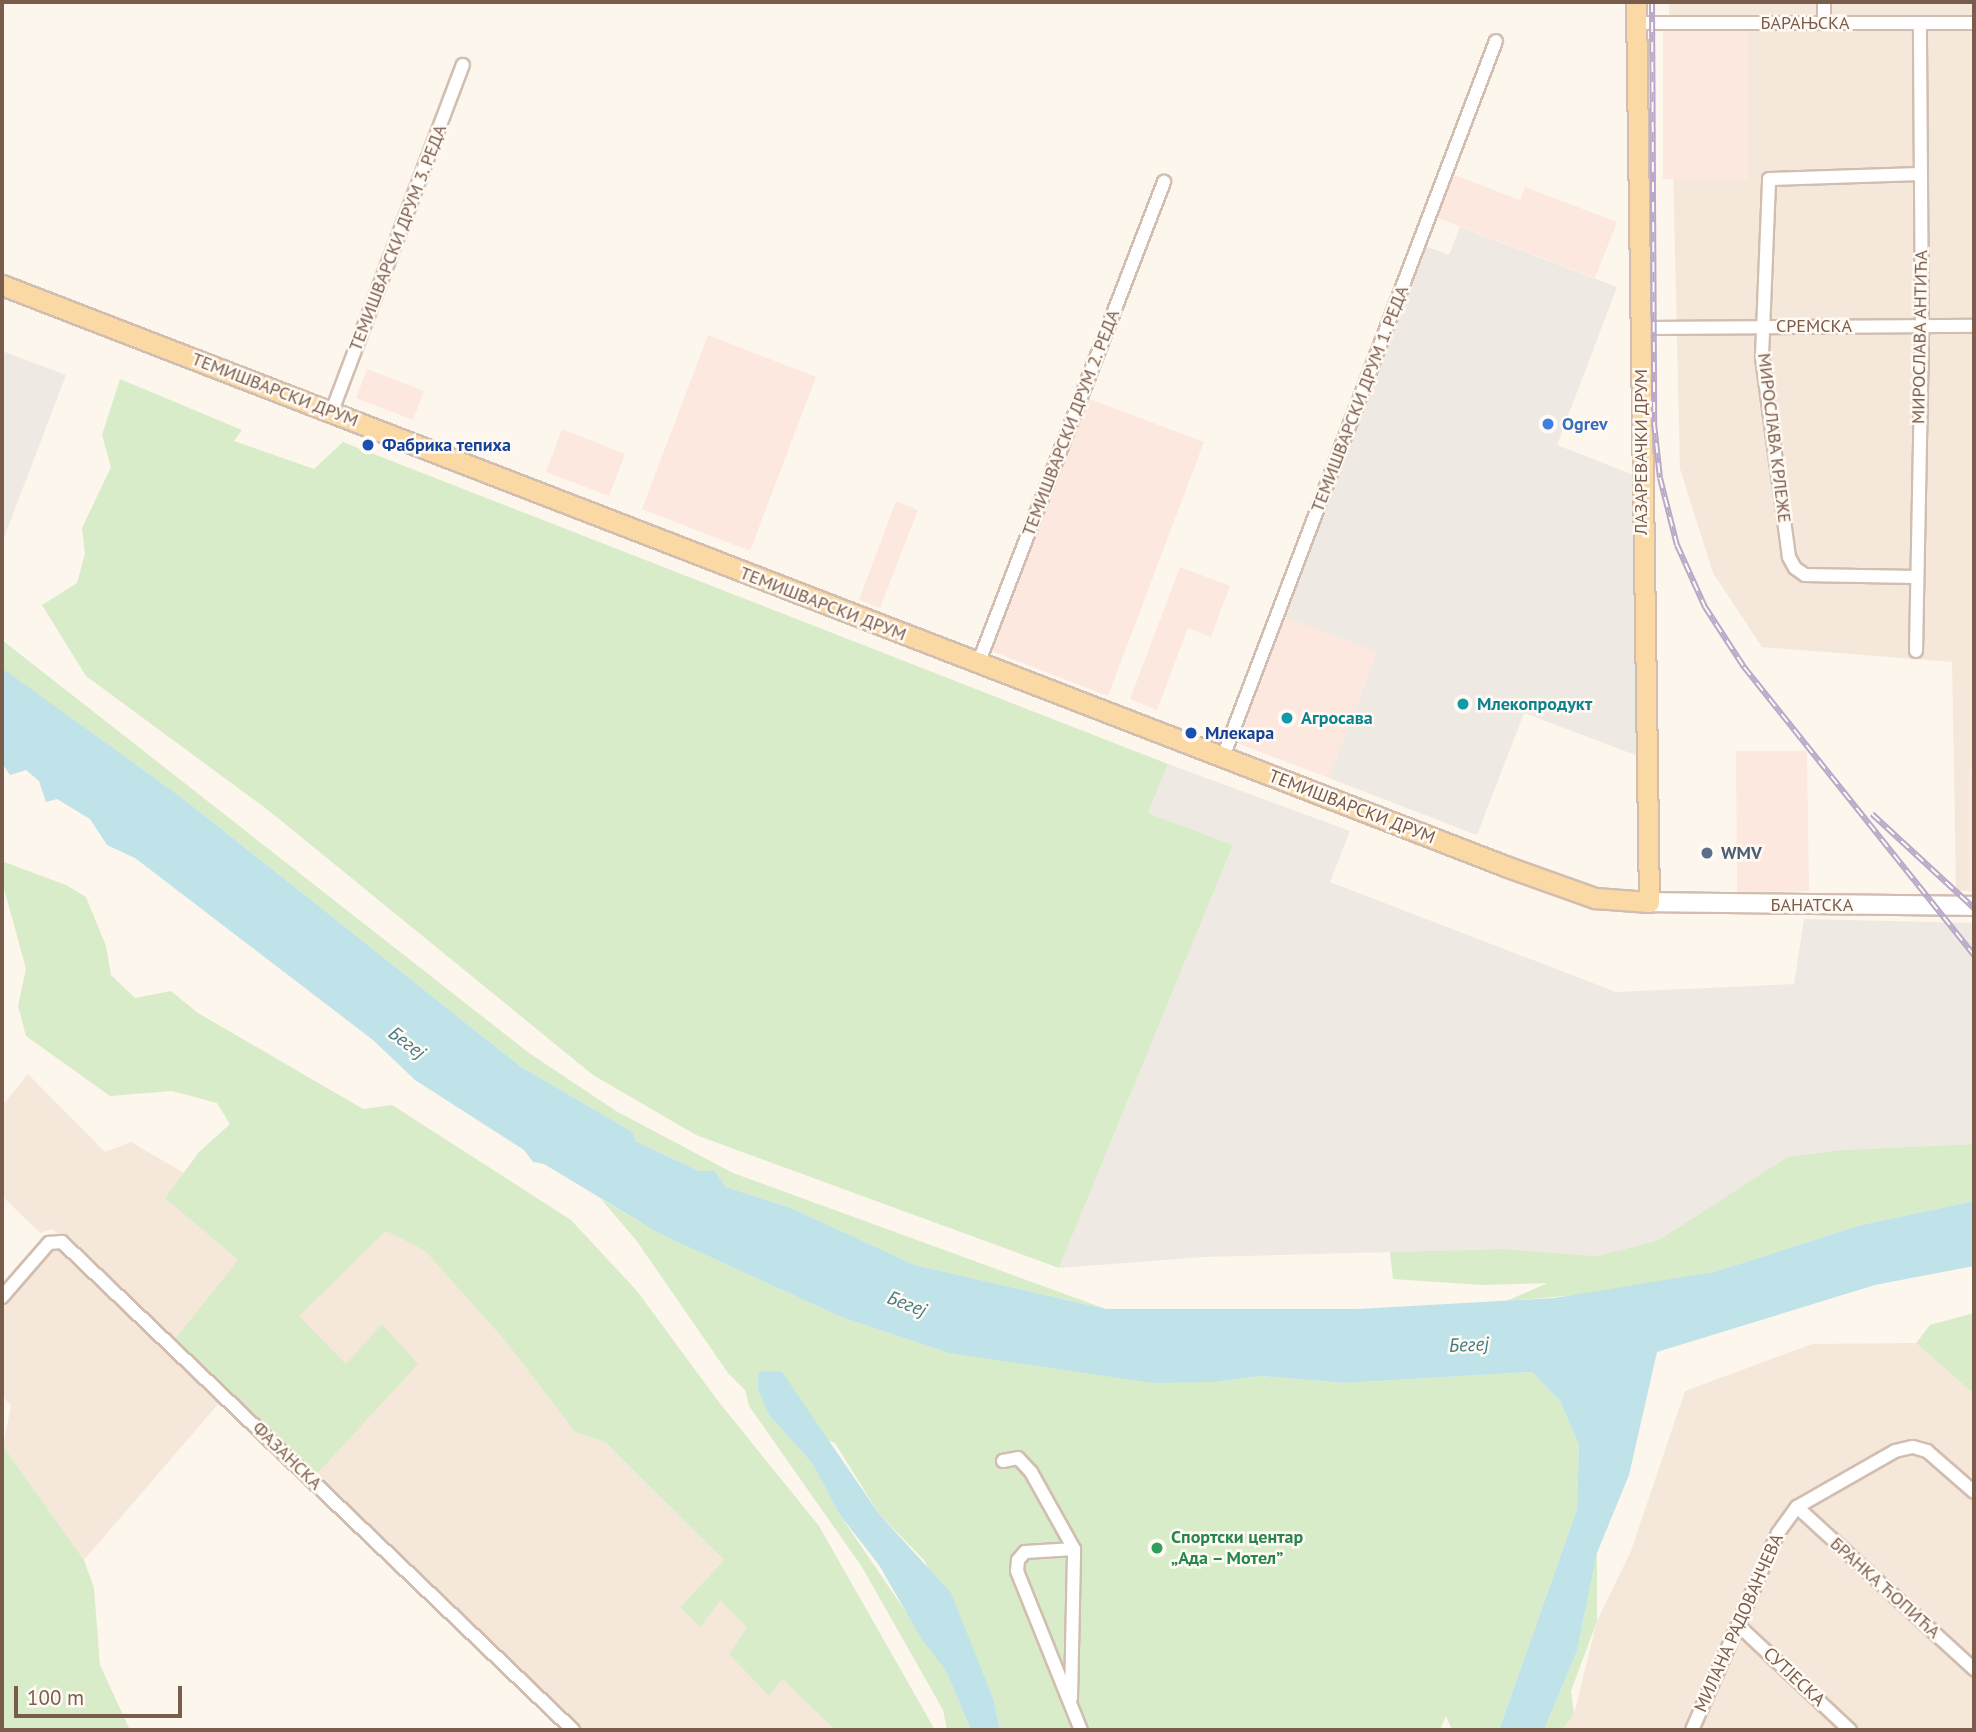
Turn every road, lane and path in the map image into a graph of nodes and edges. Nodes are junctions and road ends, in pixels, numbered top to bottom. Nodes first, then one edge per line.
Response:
1 (1636, 2) edge
2 (1824, 2) edge
3 (1637, 23) junction
4 (1824, 23) junction
5 (1920, 23) junction
6 (1974, 23) edge
7 (1496, 41) dead end
8 (463, 65) dead end
9 (1921, 174) junction
10 (1164, 182) dead end
11 (2, 285) edge
12 (1763, 326) junction
13 (1922, 326) junction
14 (1974, 326) edge
15 (1654, 328) dead end
16 (332, 411) junction
17 (1916, 577) junction
18 (1916, 651) dead end
19 (978, 664) junction
20 (1223, 757) junction
21 (1649, 902) junction
22 (1974, 906) edge
23 (2, 1297) edge
24 (1003, 1461) dead end
25 (1974, 1492) edge
26 (1797, 1507) junction
27 (1074, 1549) junction
28 (1738, 1625) junction
29 (1974, 1669) edge
30 (1071, 1698) junction
31 (573, 1730) edge
32 (1081, 1730) edge
33 (1692, 1730) edge
34 (1850, 1730) edge

1 - 3 main road, ЛАЗАРЕВАЧКИ ДРУМ
2 - 4 street
3 - 4 street, БАРАЊСКА
3 - 21 main road, ЛАЗАРЕВАЧКИ ДРУМ
4 - 5 street, БАРАЊСКА
5 - 6 street, БАРАЊСКА
5 - 9 street, МИРОСЛАВА АНТИЋА
7 - 20 street, ТЕМИШВАРСКИ ДРУМ 1. РЕДА
8 - 16 street, ТЕМИШВАРСКИ ДРУМ 3. РЕДА
9 - 12 street, МИРОСЛАВА КРЛЕЖЕ
9 - 13 street, МИРОСЛАВА АНТИЋА
10 - 19 street, ТЕМИШВАРСКИ ДРУМ 2. РЕДА
11 - 16 main road, ТЕМИШВАРСКИ ДРУМ
12 - 13 street, СРЕМСКА
12 - 15 street, СРЕМСКА
12 - 17 street, МИРОСЛАВА КРЛЕЖЕ
13 - 14 street, СРЕМСКА
13 - 17 street, МИРОСЛАВА АНТИЋА
16 - 19 main road, ТЕМИШВАРСКИ ДРУМ
17 - 18 street, МИРОСЛАВА АНТИЋА
19 - 20 main road, ТЕМИШВАРСКИ ДРУМ
20 - 21 main road, ТЕМИШВАРСКИ ДРУМ
21 - 22 main road, БАНАТСКА
23 - 31 street, ФАЗАНСКА
24 - 27 street
25 - 26 street, МИЛАНА РАДОВАНЧЕВА
26 - 28 street, МИЛАНА РАДОВАНЧЕВА
26 - 29 street, БРАНКА ЋОПИЋА
27 - 30 street
27 - 30 street
28 - 33 street, МИЛАНА РАДОВАНЧЕВА
28 - 34 street, СУТЈЕСКА
30 - 32 street

